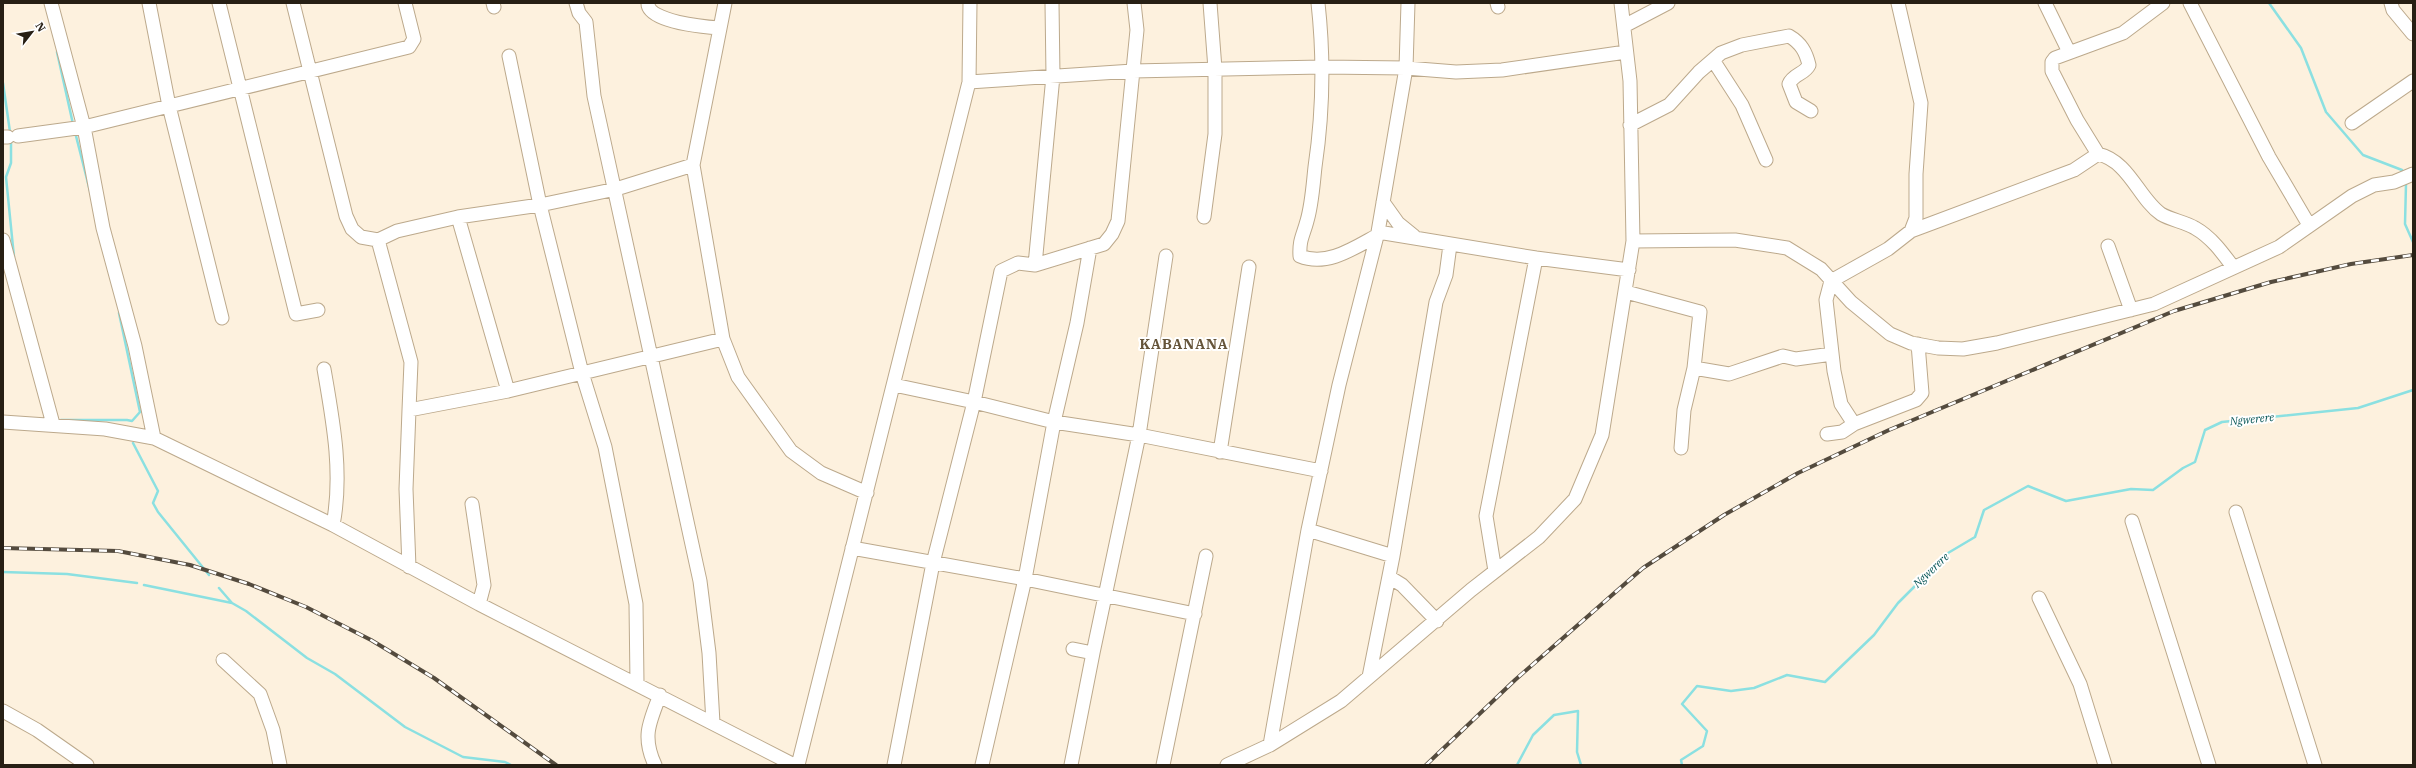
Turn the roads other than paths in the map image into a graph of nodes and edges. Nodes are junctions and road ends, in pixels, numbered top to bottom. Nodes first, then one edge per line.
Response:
1 (51, 3) edge
2 (149, 3) edge
3 (219, 3) edge
4 (293, 3) edge
5 (405, 3) edge
6 (576, 3) edge
7 (648, 3) edge
8 (726, 3) edge
9 (970, 3) edge
10 (1052, 3) edge
11 (1134, 3) edge
12 (1210, 3) edge
13 (1318, 3) edge
14 (1408, 3) edge
15 (1621, 3) edge
16 (1668, 3) edge
17 (1898, 3) edge
18 (2045, 3) edge
19 (2163, 3) edge
20 (2190, 3) edge
21 (2391, 3) edge
22 (1624, 26) junction
23 (720, 28) junction
24 (2413, 34) edge
25 (1626, 52) junction
26 (2069, 52) junction
27 (509, 56) dead end
28 (1713, 60) junction
29 (1322, 67) junction
30 (1406, 68) junction
31 (1215, 69) junction
32 (1133, 71) junction
33 (311, 72) junction
34 (1053, 76) junction
35 (2413, 81) edge
36 (970, 82) junction
37 (240, 89) junction
38 (169, 106) junction
39 (1811, 111) dead end
40 (2352, 123) dead end
41 (1630, 125) junction
42 (84, 127) junction
43 (10, 137) edge
44 (2098, 154) junction
45 (1766, 160) dead end
46 (693, 166) junction
47 (2413, 174) edge
48 (616, 189) junction
49 (1383, 202) junction
50 (540, 205) junction
51 (458, 217) junction
52 (1204, 217) dead end
53 (2309, 225) junction
54 (1911, 231) junction
55 (1378, 234) junction
56 (1414, 236) junction
57 (3, 240) edge
58 (378, 240) junction
59 (1633, 241) junction
60 (1450, 244) junction
61 (2108, 246) dead end
62 (1090, 248) junction
63 (1166, 256) dead end
64 (1536, 258) junction
65 (1035, 265) junction
66 (1249, 267) dead end
67 (2233, 267) junction
68 (1629, 270) junction
69 (1831, 282) junction
70 (1626, 292) junction
71 (318, 310) dead end
72 (2130, 310) junction
73 (222, 318) dead end
74 (723, 339) junction
75 (1918, 344) junction
76 (1832, 354) junction
77 (651, 357) junction
78 (1694, 368) junction
79 (324, 369) dead end
80 (582, 373) junction
81 (894, 385) junction
82 (508, 391) junction
83 (974, 402) junction
84 (409, 410) junction
85 (3, 422) edge
86 (1054, 422) junction
87 (52, 424) junction
88 (1854, 424) junction
89 (1827, 434) dead end
90 (1140, 435) junction
91 (154, 438) junction
92 (1681, 448) dead end
93 (1220, 452) junction
94 (1321, 471) junction
95 (867, 493) junction
96 (472, 504) dead end
97 (2236, 512) dead end
98 (2132, 521) dead end
99 (333, 526) junction
100 (1308, 530) junction
101 (852, 548) junction
102 (1206, 556) dead end
103 (1393, 556) junction
104 (933, 563) junction
105 (409, 567) junction
106 (1495, 571) junction
107 (1389, 577) junction
108 (1025, 579) junction
109 (1106, 596) junction
110 (2039, 598) dead end
111 (479, 604) junction
112 (1195, 614) junction
113 (1437, 621) junction
114 (1073, 649) dead end
115 (1093, 653) junction
116 (223, 660) dead end
117 (1369, 677) junction
118 (636, 683) junction
119 (660, 695) junction
120 (3, 711) edge
121 (713, 723) junction
122 (1270, 745) junction
123 (87, 765) edge
124 (280, 765) edge
125 (655, 765) edge
126 (794, 765) edge
127 (798, 765) edge
128 (894, 765) edge
129 (982, 765) edge
130 (1071, 765) edge
131 (1163, 765) edge
132 (1227, 765) edge
133 (2105, 765) edge
134 (2209, 765) edge
135 (2314, 765) edge

1 - 42 street
2 - 38 street
3 - 37 street
4 - 33 street
5 - 33 street
6 - 48 street
7 - 23 street
8 - 23 street
9 - 36 street
10 - 34 street
11 - 32 street
12 - 31 street
13 - 29 street
14 - 30 street
15 - 22 street
16 - 22 street
17 - 54 street
18 - 26 street
19 - 26 street
20 - 53 street
21 - 24 street
22 - 25 street
23 - 46 street
25 - 30 street
25 - 41 street
26 - 44 street
27 - 50 street
28 - 39 street
28 - 41 street
28 - 45 street
29 - 30 street
29 - 31 street
29 - 55 street
30 - 49 street
31 - 32 street
31 - 52 street
32 - 34 street
32 - 62 street
33 - 37 street
33 - 58 street
34 - 36 street
34 - 65 street
35 - 40 street
36 - 81 street
37 - 38 street
37 - 71 street
38 - 42 street
38 - 73 street
41 - 59 street
42 - 43 street
42 - 91 street
44 - 54 street
44 - 67 street
46 - 48 street
46 - 74 street
47 - 53 street
48 - 50 street
48 - 77 street
49 - 55 street
49 - 56 street
50 - 51 street
50 - 80 street
51 - 58 street
51 - 82 street
53 - 67 street
54 - 69 street
55 - 56 street
55 - 94 street
56 - 60 street
57 - 87 street
58 - 84 street
59 - 68 street
59 - 69 street
60 - 64 street
60 - 103 street
61 - 72 street
62 - 65 street
62 - 86 street
63 - 90 street
64 - 68 street
64 - 106 street
65 - 83 street
66 - 93 street
67 - 72 street
68 - 70 street
69 - 75 street
69 - 76 street
70 - 78 street
70 - 106 street
72 - 75 street
74 - 77 street
74 - 95 street
75 - 88 street
76 - 78 street
76 - 88 street
77 - 80 street
77 - 121 street
78 - 92 street
79 - 99 street
80 - 82 street
80 - 118 street
81 - 83 street
81 - 95 street
82 - 84 street
83 - 86 street
83 - 104 street
84 - 105 street
85 - 87 street
86 - 90 street
86 - 108 street
87 - 91 street
88 - 89 street
90 - 93 street
90 - 109 street
91 - 99 street
93 - 94 street
94 - 100 street
95 - 101 street
96 - 111 street
97 - 135 street
98 - 134 street
99 - 105 street
100 - 103 street
100 - 122 street
101 - 104 street
101 - 127 street
102 - 112 street
103 - 107 street
104 - 108 street
104 - 128 street
105 - 111 street
106 - 113 street
107 - 113 street
107 - 117 street
108 - 109 street
108 - 129 street
109 - 112 street
109 - 115 street
110 - 133 street
111 - 118 street
112 - 131 street
113 - 117 street
114 - 115 street
115 - 130 street
116 - 124 street
117 - 122 street
118 - 119 street
119 - 121 street
119 - 125 street
120 - 123 street
121 - 126 street
122 - 132 street

